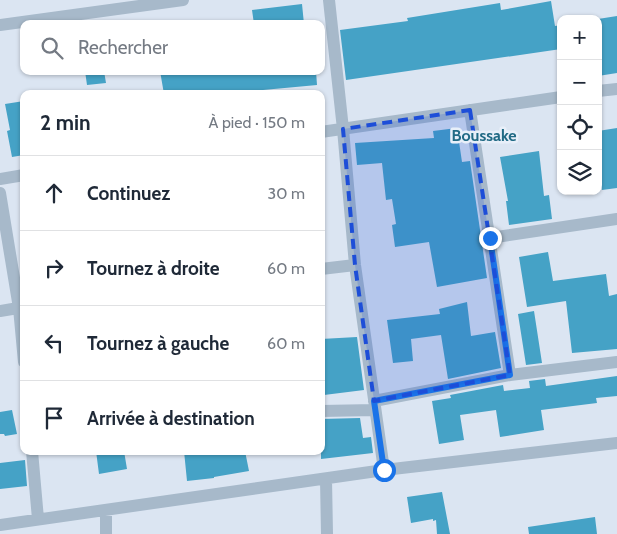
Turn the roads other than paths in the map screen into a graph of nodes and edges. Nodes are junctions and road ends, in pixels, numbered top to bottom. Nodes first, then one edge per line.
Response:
1 (183, 0) edge
2 (329, 0) edge
3 (37, 20) edge
4 (20, 22) edge
5 (0, 25) edge
6 (617, 89) edge
7 (602, 91) edge
8 (557, 98) edge
9 (470, 110) junction
10 (343, 129) junction
11 (325, 131) edge
12 (20, 176) edge
13 (0, 179) edge
14 (0, 193) edge
15 (617, 218) edge
16 (490, 238) junction
17 (355, 265) junction
18 (325, 269) edge
19 (20, 303) edge
20 (20, 308) edge
21 (0, 311) edge
22 (617, 362) edge
23 (510, 375) junction
24 (375, 405) junction
25 (325, 411) edge
26 (617, 443) edge
27 (32, 455) edge
28 (384, 470) junction
29 (326, 479) junction
30 (106, 510) junction
31 (38, 519) junction
32 (0, 525) edge
33 (106, 534) edge
34 (327, 534) edge

1 - 3 street
2 - 10 street
4 - 5 street
6 - 7 street
8 - 9 street
9 - 10 street
9 - 16 street
10 - 11 street
10 - 17 street
12 - 13 street
14 - 19 street
15 - 16 street
16 - 23 street
17 - 18 street
17 - 24 street
20 - 21 street
22 - 23 street
23 - 24 street
24 - 25 street
24 - 28 street
26 - 28 street
27 - 31 street
28 - 29 street
29 - 30 street
29 - 34 street
30 - 31 street
30 - 33 street
31 - 32 street

